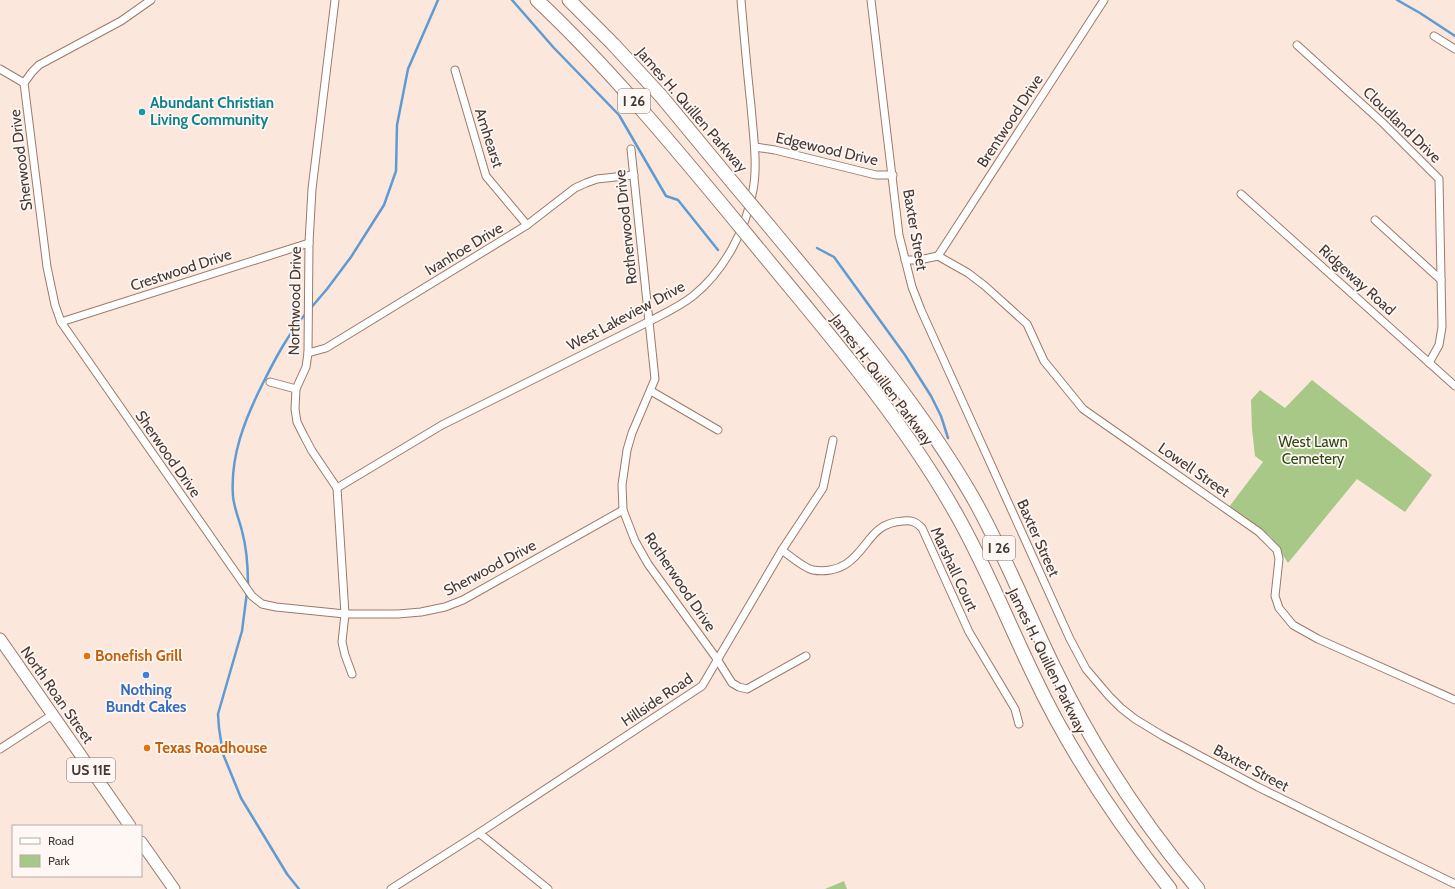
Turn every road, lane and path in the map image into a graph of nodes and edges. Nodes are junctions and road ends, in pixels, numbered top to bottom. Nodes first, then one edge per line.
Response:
1 (151, 0) edge
2 (335, 0) edge
3 (537, 0) edge
4 (569, 0) edge
5 (740, 0) edge
6 (871, 0) edge
7 (1104, 0) edge
8 (1434, 36) dead end
9 (1297, 45) dead end
10 (1455, 49) edge
11 (0, 69) edge
12 (455, 70) dead end
13 (24, 83) junction
14 (755, 148) junction
15 (631, 150) dead end
16 (634, 175) junction
17 (893, 175) junction
18 (1241, 194) dead end
19 (1375, 220) dead end
20 (528, 225) junction
21 (309, 243) junction
22 (938, 256) junction
23 (905, 260) junction
24 (1441, 280) junction
25 (61, 322) junction
26 (648, 322) junction
27 (308, 353) junction
28 (1429, 363) junction
29 (270, 382) dead end
30 (1455, 386) edge
31 (296, 389) junction
32 (651, 391) junction
33 (718, 430) dead end
34 (832, 440) dead end
35 (337, 488) junction
36 (623, 510) junction
37 (782, 550) junction
38 (345, 614) junction
39 (0, 639) edge
40 (806, 656) dead end
41 (717, 659) junction
42 (352, 674) dead end
43 (1455, 700) edge
44 (52, 715) junction
45 (1019, 724) dead end
46 (0, 749) edge
47 (129, 825) edge
48 (479, 833) junction
49 (142, 843) edge
50 (1455, 884) edge
51 (174, 889) edge
52 (391, 889) edge
53 (548, 889) edge
54 (1170, 889) edge
55 (1198, 889) edge

1 - 13 street
2 - 21 street, Northwood Drive
3 - 54 highway, James H. Quillen Parkway / I 26, bridge
4 - 55 highway, James H. Quillen Parkway / I 26, bridge
5 - 14 street, West Lakeview Drive
6 - 17 street, Baxter Street
7 - 22 street, Brentwood Drive
8 - 10 street
9 - 24 street, Cloudland Drive
11 - 13 street
12 - 20 street, Amhearst
13 - 25 street, Sherwood Drive
14 - 17 street, Edgewood Drive
14 - 26 street, West Lakeview Drive
15 - 16 street, Rotherwood Drive
16 - 20 street, Ivanhoe Drive
16 - 26 street, Rotherwood Drive
17 - 23 street, Baxter Street
18 - 28 street, Ridgeway Road
19 - 24 street
20 - 27 street, Ivanhoe Drive
21 - 25 street, Crestwood Drive
21 - 27 street, Northwood Drive
22 - 23 street
22 - 43 street, Lowell Street
23 - 50 street, Baxter Street
24 - 28 street, Cloudland Drive
25 - 38 street, Sherwood Drive
26 - 32 street, Rotherwood Drive
26 - 35 street, West Lakeview Drive
27 - 31 street, Northwood Drive
28 - 30 street, Ridgeway Road
29 - 31 street
31 - 35 street, Northwood Drive
32 - 33 street
32 - 36 street, Rotherwood Drive
34 - 37 street, Hillside Road
35 - 38 street
36 - 38 street, Sherwood Drive
36 - 41 street, Rotherwood Drive
37 - 41 street, Hillside Road
37 - 45 street, Marshall Court
38 - 42 street
39 - 44 main road, North Roan Street / US 11E
40 - 41 street, Rotherwood Drive
41 - 48 street, Hillside Road
44 - 46 street
44 - 47 main road, North Roan Street / US 11E
48 - 52 street, Hillside Road
48 - 53 street
49 - 51 main road

